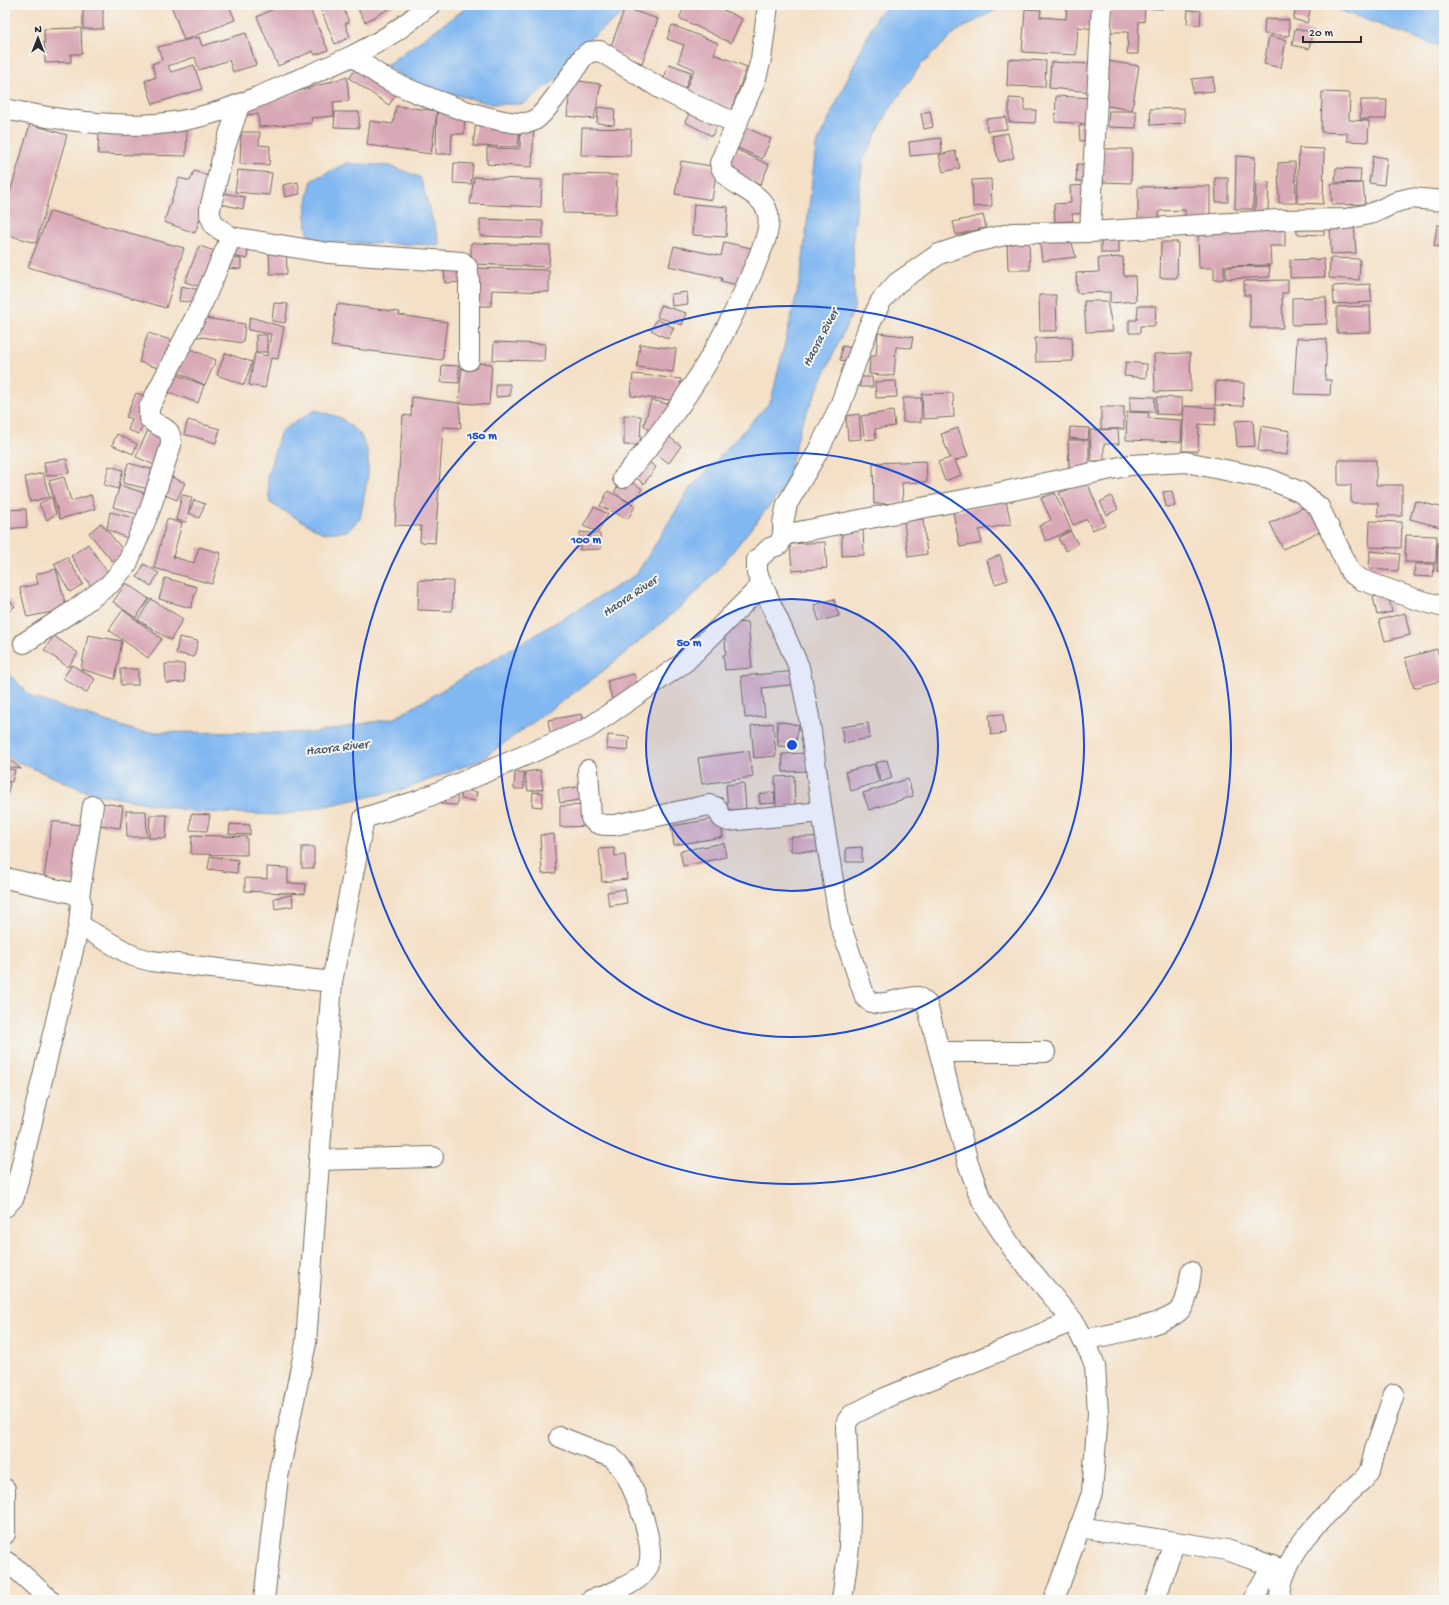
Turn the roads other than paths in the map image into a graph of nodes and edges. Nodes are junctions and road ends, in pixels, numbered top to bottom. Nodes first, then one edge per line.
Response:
1 (430, 5) edge
2 (768, 5) edge
3 (1102, 5) edge
4 (410, 11) edge
5 (352, 56) junction
6 (239, 106) junction
7 (5, 109) edge
8 (736, 123) junction
9 (1444, 201) edge
10 (1090, 232) junction
11 (231, 237) junction
12 (469, 360) dead end
13 (623, 478) dead end
14 (783, 535) junction
15 (762, 585) junction
16 (1444, 607) edge
17 (24, 642) dead end
18 (588, 770) dead end
19 (93, 806) dead end
20 (822, 812) junction
21 (5, 878) edge
22 (79, 897) junction
23 (79, 925) junction
24 (332, 982) junction
25 (940, 1052) junction
26 (1045, 1052) dead end
27 (433, 1157) dead end
28 (319, 1160) junction
29 (5, 1206) edge
30 (1191, 1272) dead end
31 (1074, 1321) junction
32 (1083, 1340) junction
33 (1394, 1394) dead end
34 (560, 1437) dead end
35 (5, 1489) edge
36 (1079, 1527) junction
37 (5, 1534) edge
38 (1174, 1543) junction
39 (5, 1561) edge
40 (1279, 1568) junction
41 (50, 1600) edge
42 (264, 1600) edge
43 (591, 1600) edge
44 (842, 1600) edge
45 (1054, 1600) edge
46 (1155, 1600) edge
47 (1253, 1600) edge
48 (1280, 1600) edge

1 - 4 street
2 - 8 street
3 - 10 street
4 - 5 street
5 - 6 street
5 - 8 street
6 - 7 street
6 - 11 street
8 - 13 street
9 - 10 street
10 - 14 street
11 - 12 street
11 - 17 street
14 - 15 street
14 - 16 street
15 - 20 street
15 - 24 street
18 - 20 street
19 - 22 street
20 - 25 street
21 - 22 street
22 - 23 street
23 - 24 street
23 - 29 street
24 - 28 street
25 - 26 street
25 - 31 street
27 - 28 street
28 - 42 street
30 - 32 street
31 - 32 street
31 - 44 street
32 - 36 street
33 - 40 street
34 - 43 street
35 - 37 street
36 - 38 street
36 - 45 street
38 - 40 street
38 - 46 street
39 - 41 street
40 - 47 street
40 - 48 street

